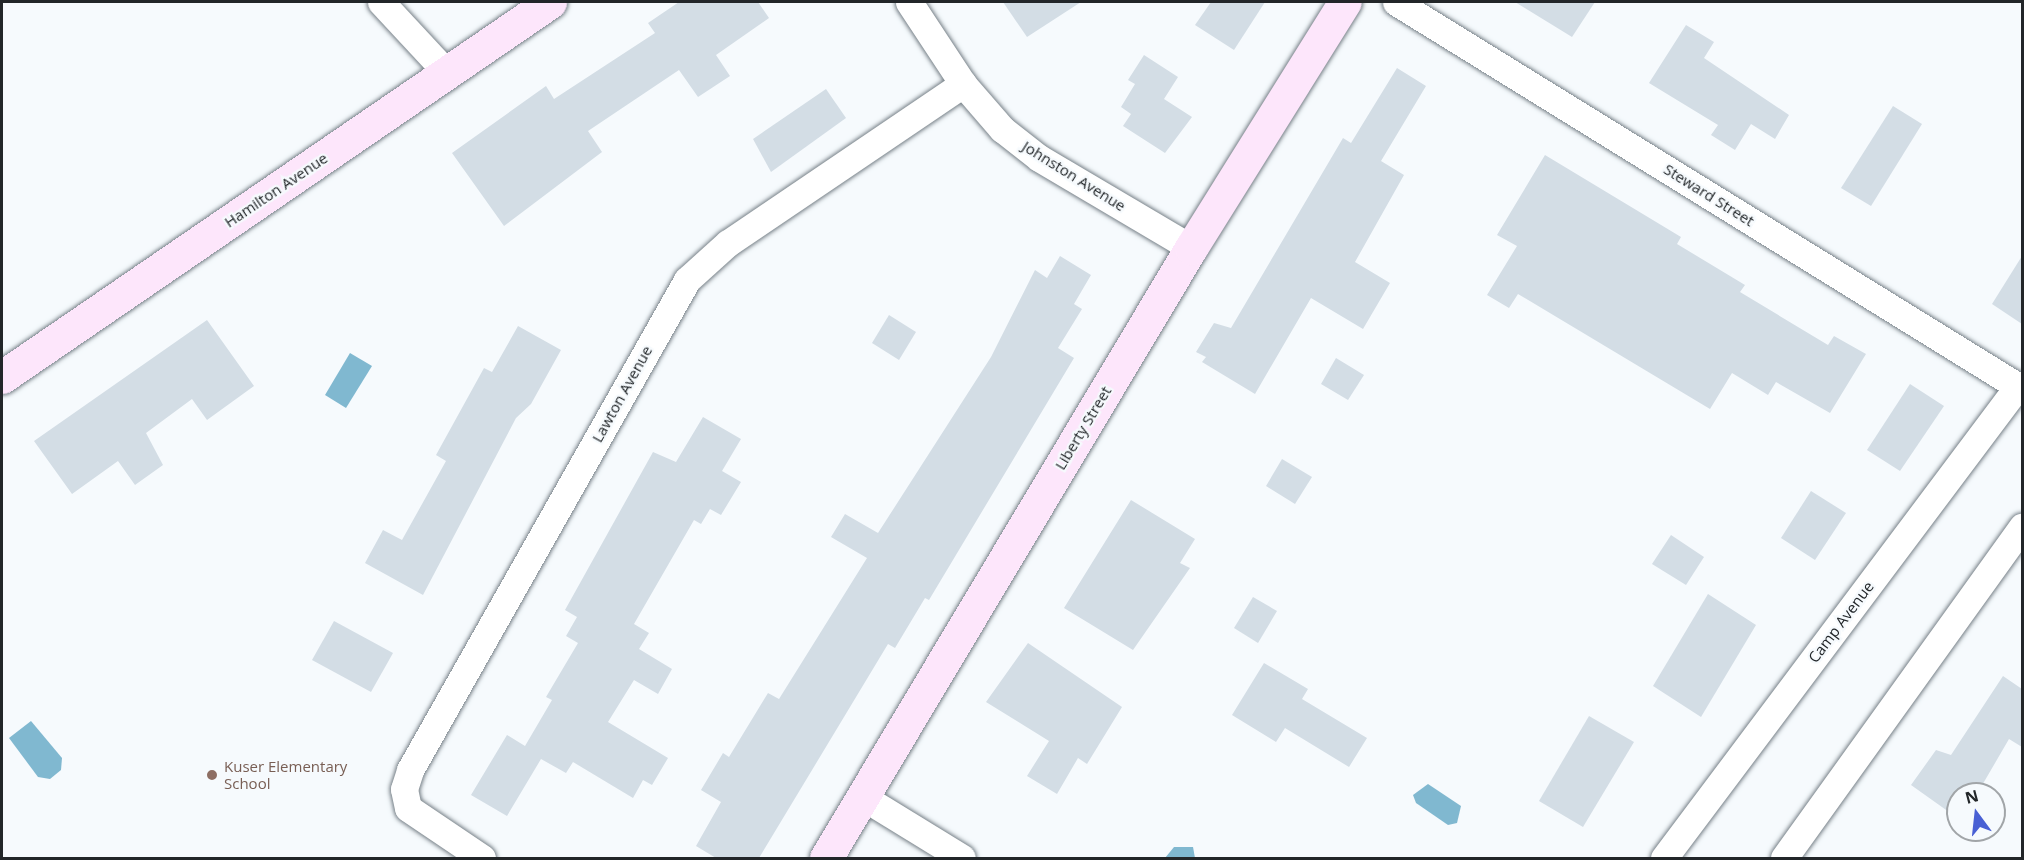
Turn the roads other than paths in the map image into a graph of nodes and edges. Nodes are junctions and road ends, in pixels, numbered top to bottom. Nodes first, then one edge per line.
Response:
1 (381, 2) edge
2 (550, 2) edge
3 (909, 2) edge
4 (1345, 2) edge
5 (1396, 2) edge
6 (448, 74) junction
7 (963, 84) junction
8 (1191, 248) junction
9 (2, 377) edge
10 (2020, 387) edge
11 (2022, 527) edge
12 (863, 797) junction
13 (482, 858) edge
14 (826, 858) edge
15 (962, 858) edge
16 (1664, 858) edge
17 (1784, 858) edge

1 - 6 street
2 - 6 street, Hamilton Avenue
3 - 7 street, Johnston Avenue
4 - 8 street, Liberty Street
5 - 10 street, Steward Street
6 - 9 street, Hamilton Avenue
7 - 8 street, Johnston Avenue
7 - 13 street, Lawton Avenue
8 - 12 street, Liberty Street
10 - 16 street, Camp Avenue
11 - 17 street
12 - 14 street, Liberty Street
12 - 15 street

